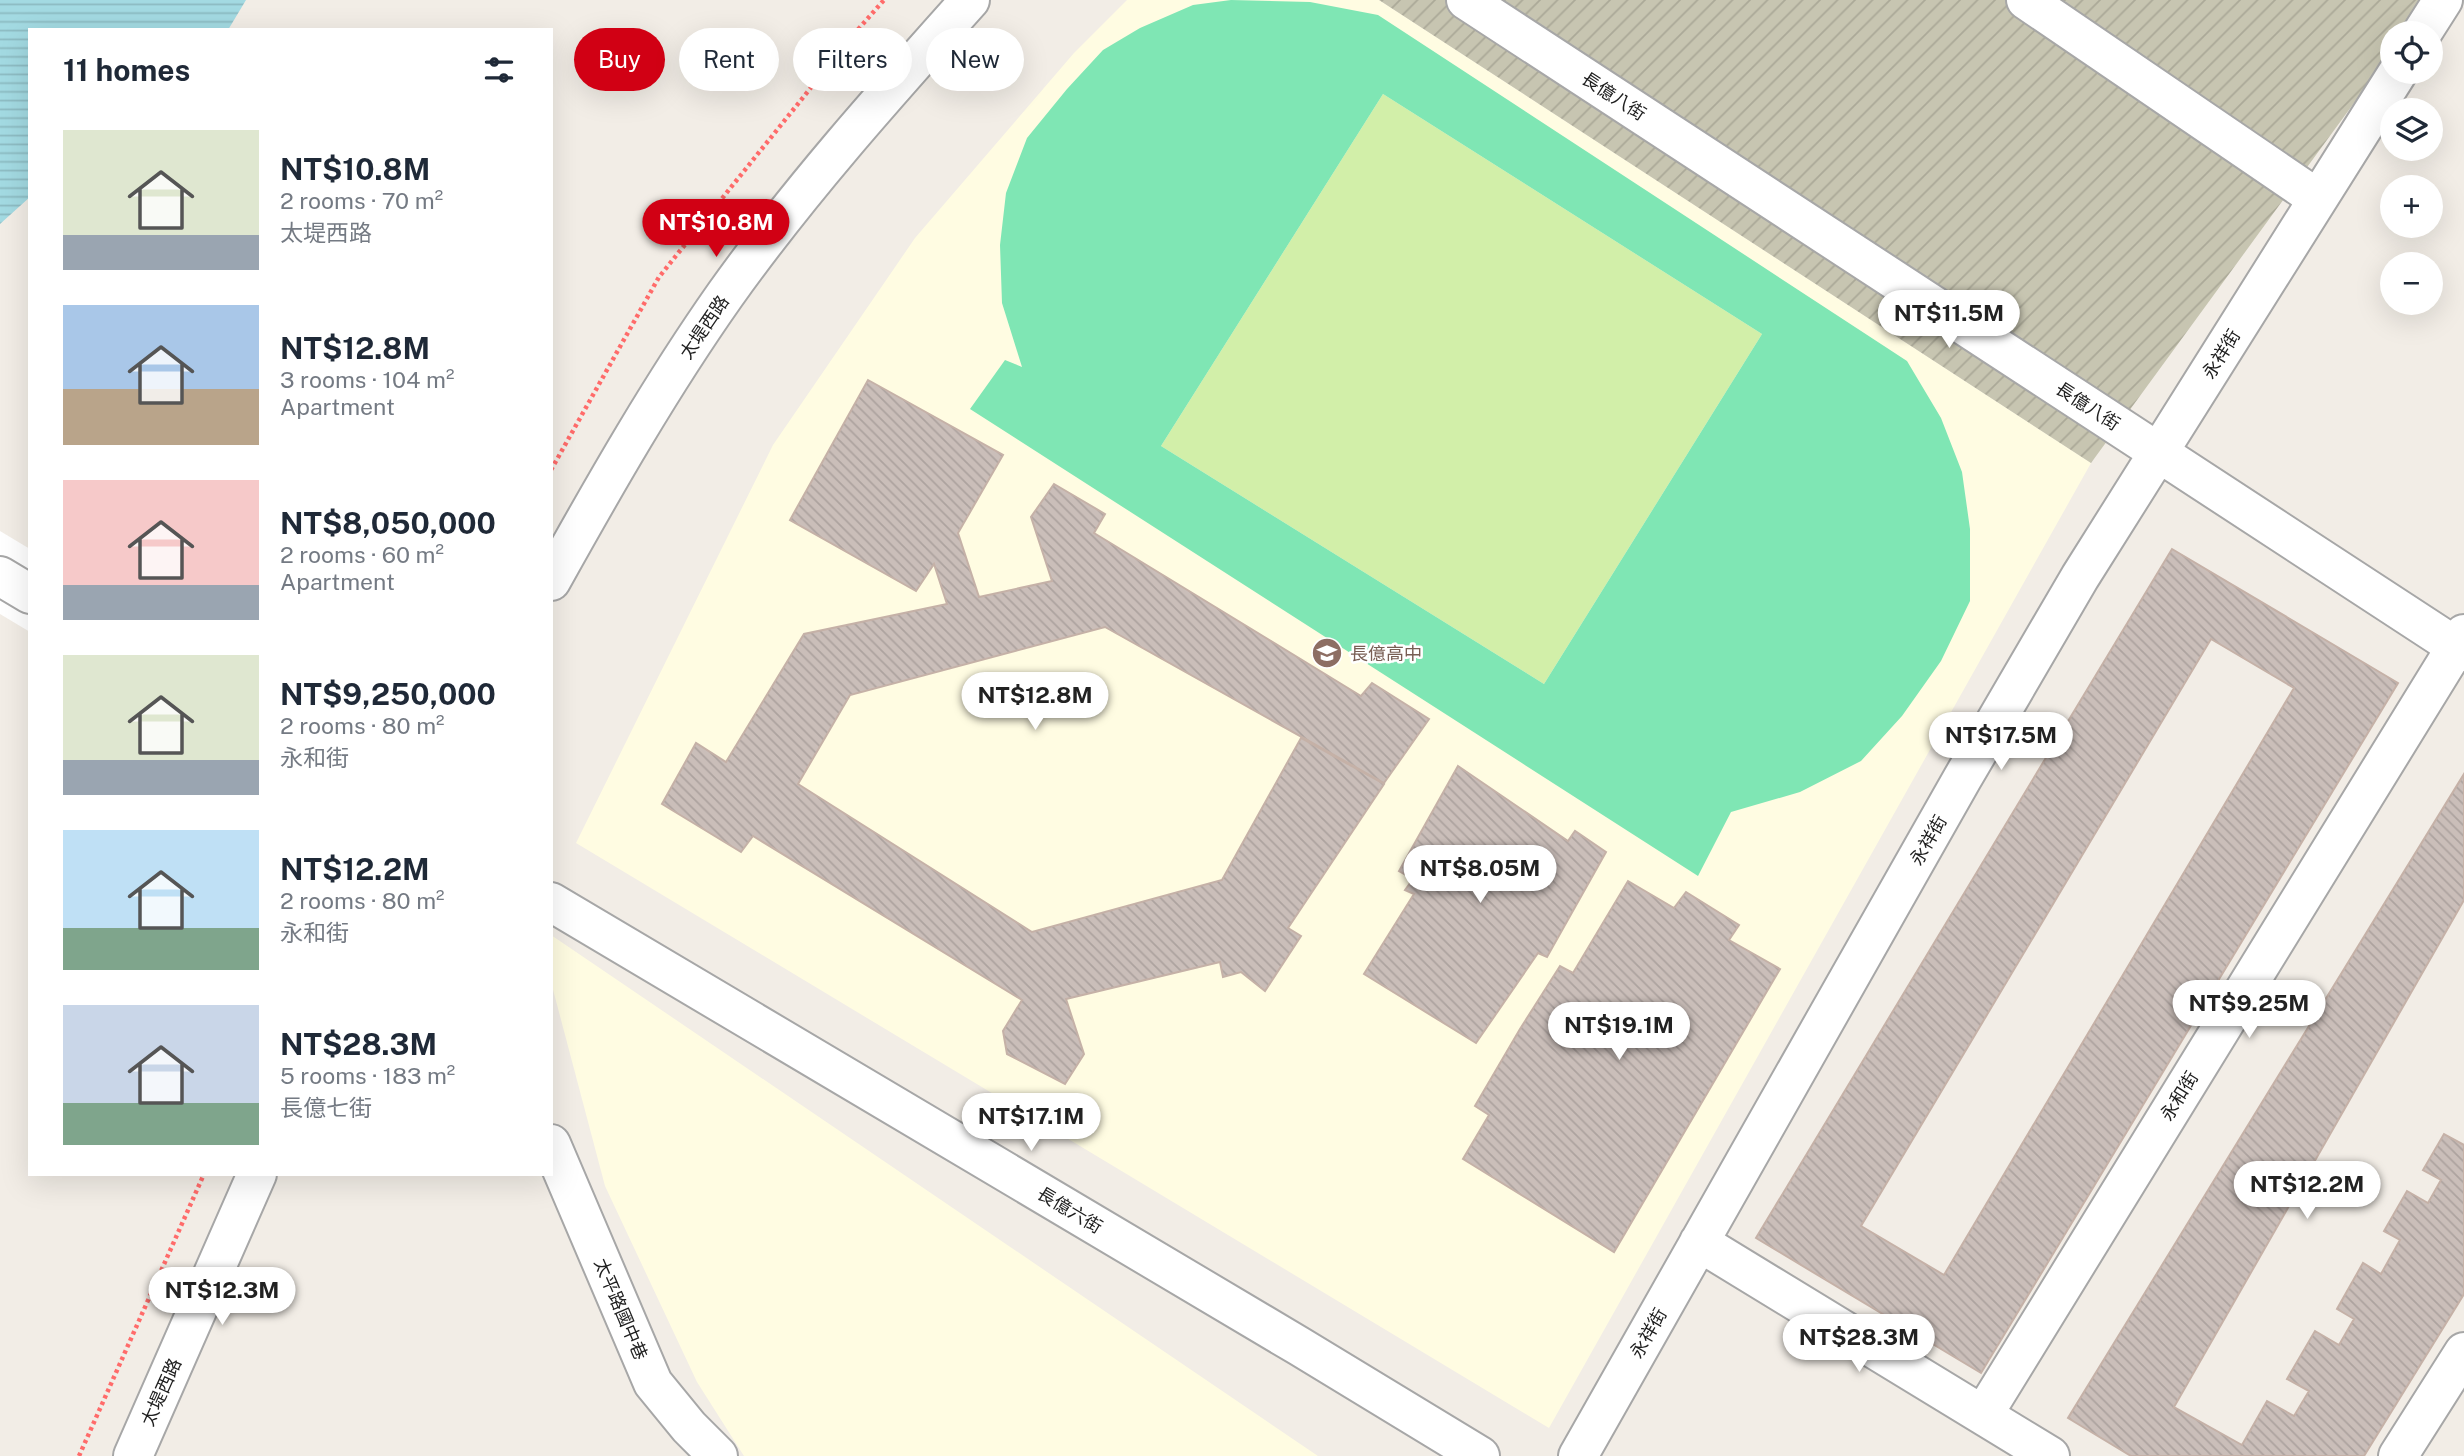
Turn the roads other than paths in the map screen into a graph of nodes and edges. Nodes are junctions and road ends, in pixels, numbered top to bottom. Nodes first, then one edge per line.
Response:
1 (970, 0) edge
2 (1466, 0) edge
3 (2026, 0) edge
4 (2443, 0) edge
5 (2430, 21) edge
6 (2390, 84) edge
7 (2318, 199) junction
8 (2160, 452) junction
9 (0, 576) edge
10 (553, 577) edge
11 (28, 593) edge
12 (2461, 644) edge
13 (553, 903) edge
14 (553, 1149) edge
15 (256, 1176) edge
16 (1699, 1242) junction
17 (2464, 1352) edge
18 (1983, 1415) junction
19 (133, 1456) edge
20 (718, 1456) edge
21 (1480, 1456) edge
22 (1578, 1456) edge
23 (2050, 1456) edge
24 (2398, 1456) edge

1 - 10 street, 太堤西路
2 - 8 street, 長億八街
3 - 7 street
4 - 5 street
6 - 7 street, 永祥街
7 - 8 street, 永祥街
8 - 12 street, 長億八街
8 - 16 street, 永祥街
9 - 11 street
12 - 18 street, 永和街
13 - 21 street, 長億六街
14 - 20 street, 太平路國中巷
15 - 19 street, 太堤西路
16 - 18 street
16 - 22 street, 永祥街
17 - 24 street
18 - 23 street

